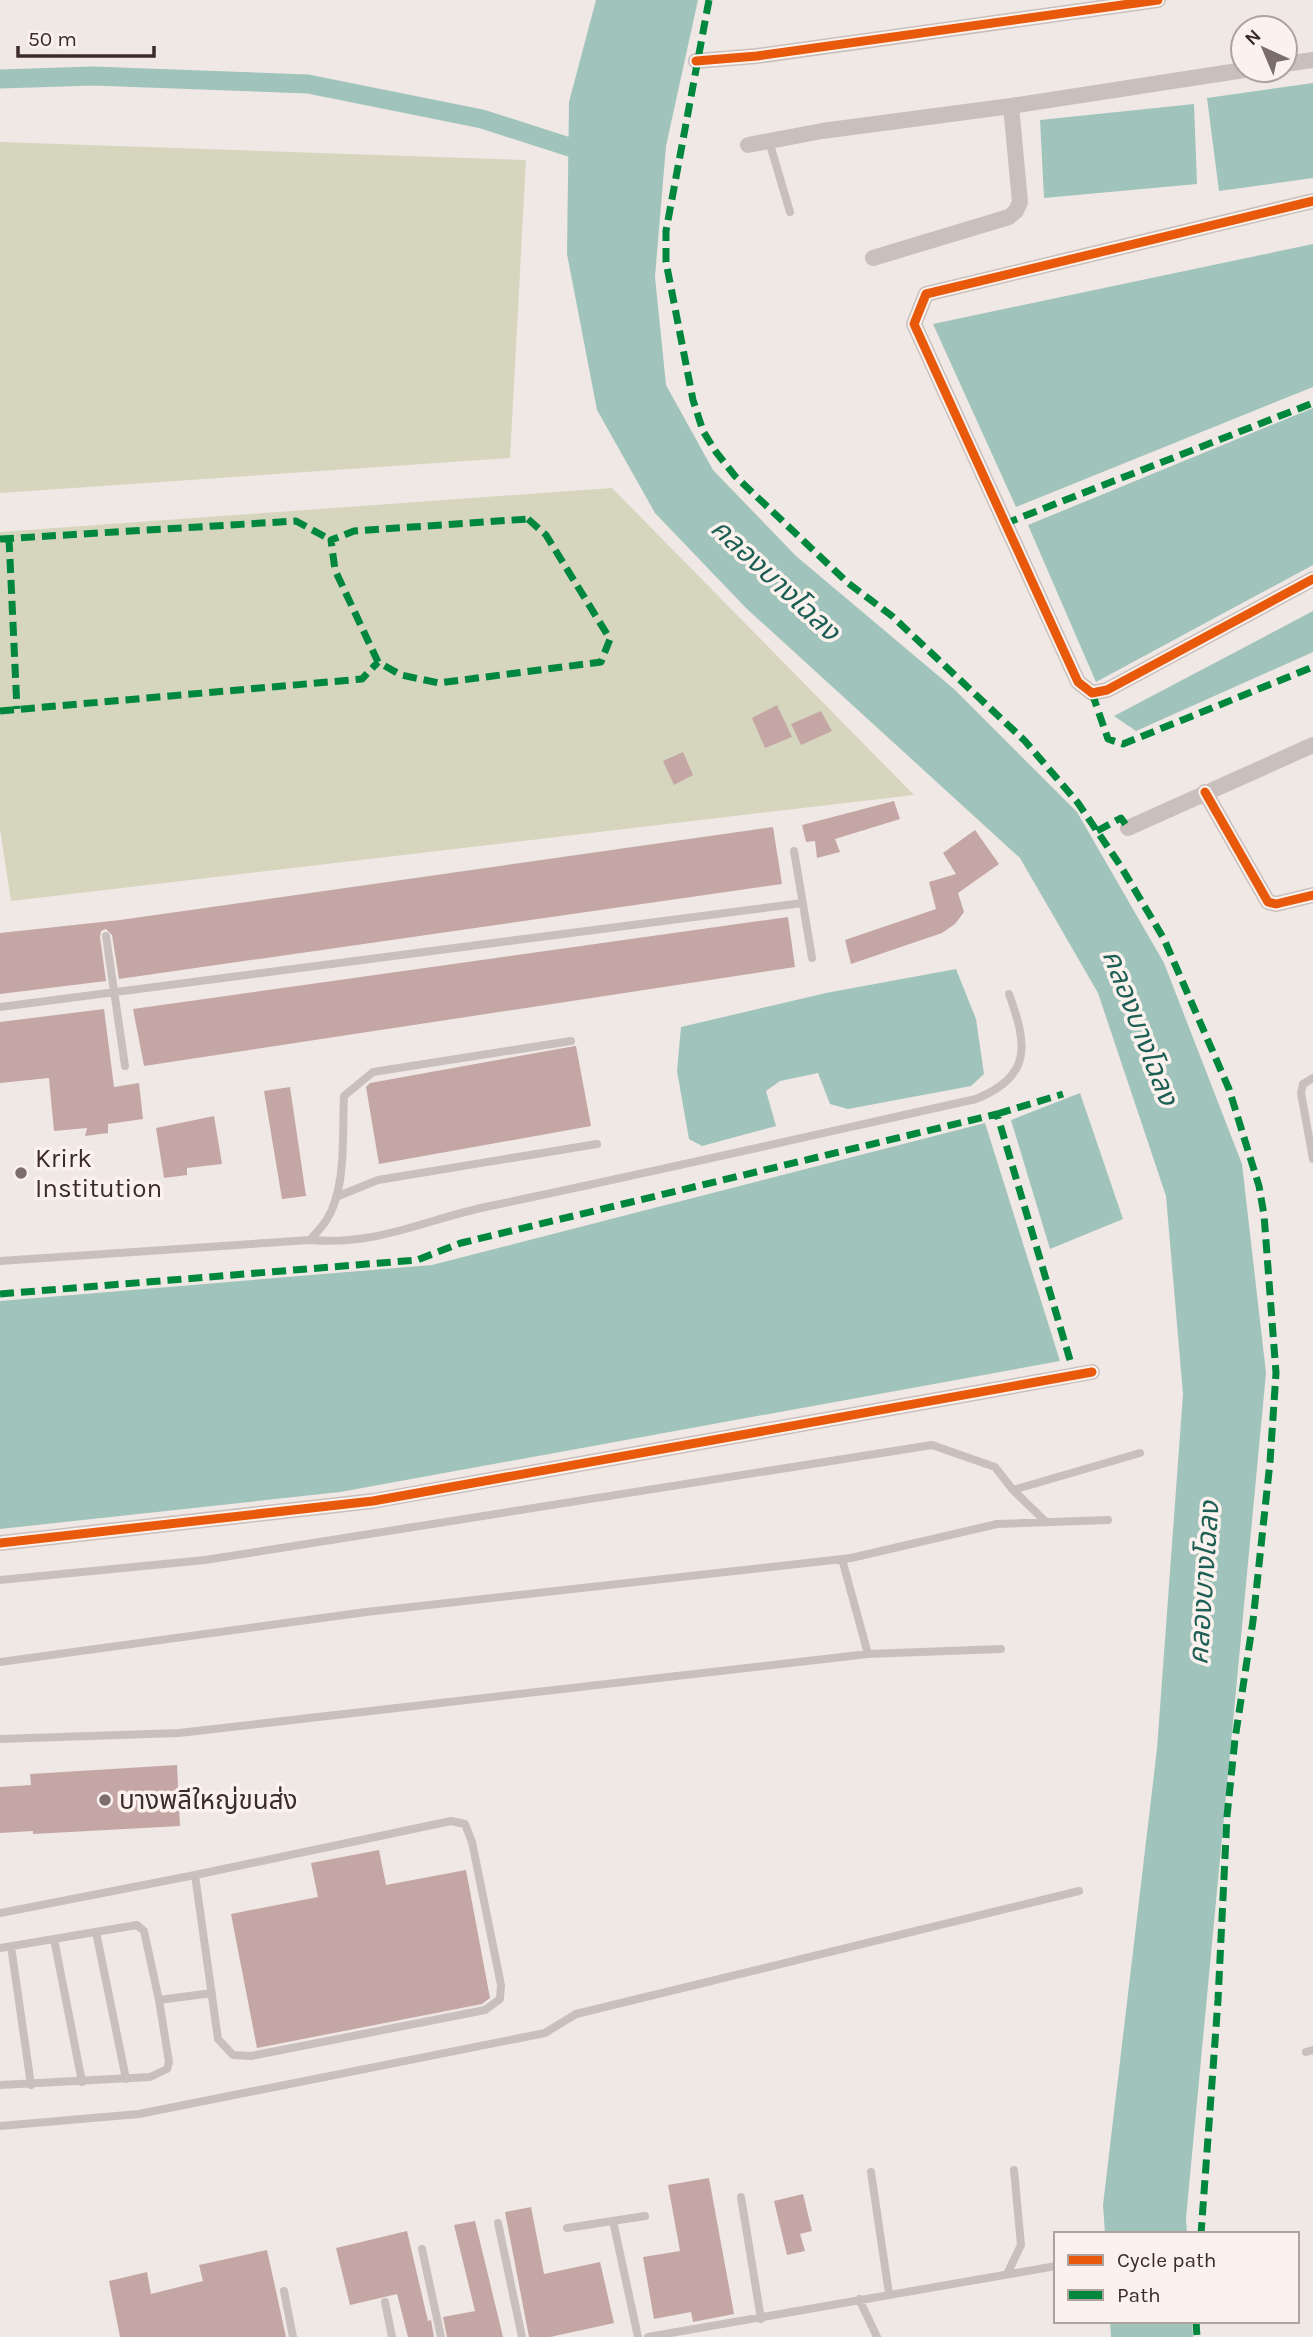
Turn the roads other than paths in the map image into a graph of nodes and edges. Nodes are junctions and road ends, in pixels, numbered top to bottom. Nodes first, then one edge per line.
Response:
1 (1158, 0) edge
2 (1107, 4) edge
3 (702, 61) dead end
4 (1229, 72) edge
5 (1011, 106) junction
6 (769, 141) junction
7 (748, 145) dead end
8 (1313, 201) edge
9 (790, 212) dead end
10 (873, 258) dead end
11 (1313, 579) edge
12 (1313, 745) edge
13 (1205, 792) junction
14 (1128, 828) dead end
15 (794, 851) dead end
16 (1313, 895) edge
17 (803, 903) junction
18 (106, 936) dead end
19 (812, 957) dead end
20 (115, 993) junction
21 (1009, 994) dead end
22 (0, 1007) edge
23 (571, 1041) dead end
24 (125, 1066) dead end
25 (1313, 1077) edge
26 (597, 1144) dead end
27 (1313, 1159) edge
28 (336, 1197) junction
29 (310, 1240) junction
30 (0, 1261) edge
31 (1092, 1372) dead end
32 (1140, 1453) dead end
33 (1013, 1490) junction
34 (1108, 1520) dead end
35 (1046, 1522) junction
36 (0, 1543) edge
37 (842, 1559) junction
38 (0, 1580) edge
39 (1001, 1649) dead end
40 (868, 1654) junction
41 (0, 1662) edge
42 (0, 1739) edge
43 (195, 1875) junction
44 (1079, 1891) dead end
45 (0, 1913) edge
46 (96, 1932) junction
47 (54, 1939) junction
48 (11, 1947) junction
49 (0, 1948) edge
50 (212, 1993) junction
51 (159, 2000) junction
52 (126, 2079) junction
53 (82, 2082) junction
54 (0, 2085) edge
55 (31, 2085) junction
56 (0, 2126) edge
57 (1014, 2170) dead end
58 (872, 2172) dead end
59 (741, 2197) dead end
60 (645, 2216) dead end
61 (613, 2221) junction
62 (498, 2223) dead end
63 (567, 2228) dead end
64 (422, 2249) dead end
65 (1054, 2266) edge
66 (1007, 2274) junction
67 (284, 2291) dead end
68 (889, 2294) junction
69 (859, 2300) junction
70 (385, 2302) dead end
71 (761, 2319) junction
72 (293, 2337) edge
73 (392, 2337) edge
74 (441, 2337) edge
75 (522, 2337) edge
76 (638, 2337) edge
77 (648, 2337) edge
78 (877, 2337) edge

1 - 2 street
2 - 3 street
4 - 5 street
5 - 6 street
5 - 10 street
6 - 7 street
6 - 9 lane
8 - 11 street
12 - 13 street
13 - 14 street
13 - 16 street
15 - 17 lane
17 - 19 lane
17 - 20 lane
18 - 20 lane
20 - 22 lane
20 - 24 lane
21 - 29 lane
23 - 28 lane
25 - 27 lane
26 - 28 lane
28 - 29 lane
29 - 30 lane
31 - 36 street
32 - 33 lane
33 - 35 lane
33 - 38 lane
34 - 35 lane
35 - 37 lane
37 - 40 lane
37 - 41 lane
39 - 40 lane
40 - 42 lane
43 - 45 lane
43 - 50 lane
43 - 50 lane
44 - 56 lane
46 - 47 lane
46 - 51 lane
46 - 52 lane
47 - 48 lane
47 - 53 lane
48 - 49 lane
48 - 55 lane
50 - 51 lane
51 - 52 lane
52 - 53 lane
53 - 55 lane
54 - 55 lane
57 - 66 lane
58 - 68 lane
59 - 71 lane
60 - 61 lane
61 - 63 lane
61 - 76 lane
62 - 75 lane
64 - 74 lane
65 - 66 lane
66 - 68 lane
67 - 72 lane
68 - 69 lane
69 - 71 lane
69 - 78 lane
70 - 73 lane
71 - 77 lane

